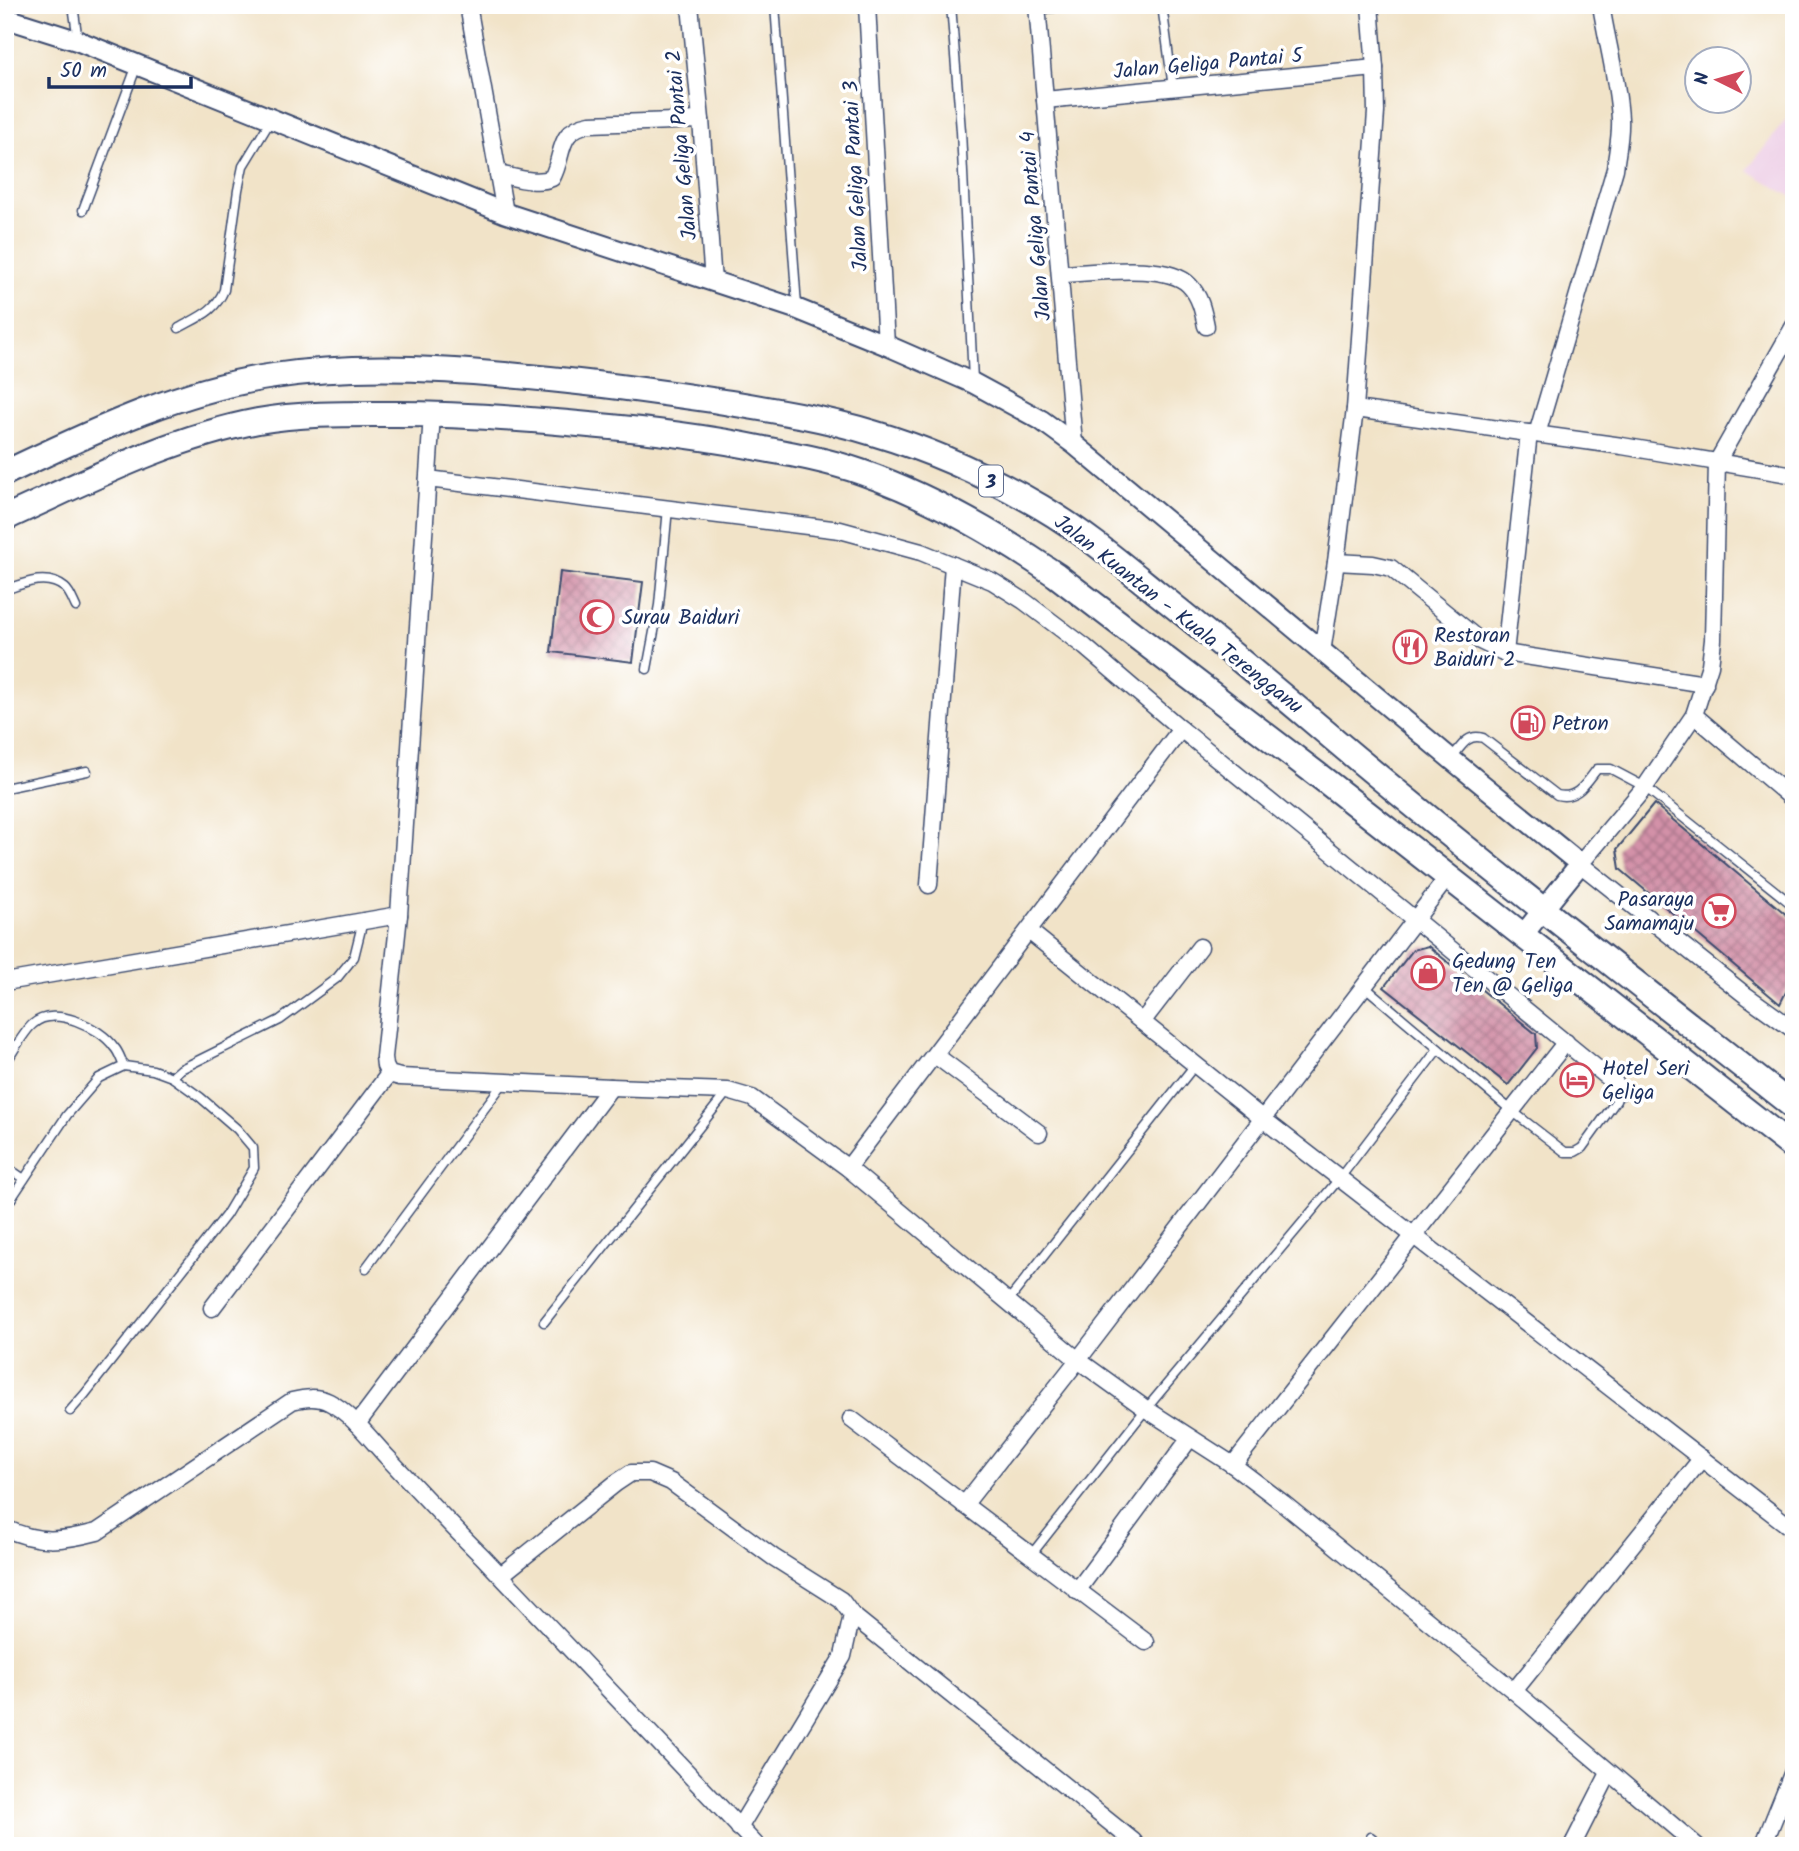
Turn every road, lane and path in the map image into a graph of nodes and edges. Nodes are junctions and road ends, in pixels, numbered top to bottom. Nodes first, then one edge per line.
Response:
1 (74, 5) edge
2 (468, 5) edge
3 (690, 5) edge
4 (775, 5) edge
5 (867, 5) edge
6 (951, 5) edge
7 (1089, 5) edge
8 (1162, 5) edge
9 (1370, 5) edge
10 (1601, 5) edge
11 (1037, 7) edge
12 (5, 18) edge
13 (78, 41) junction
14 (137, 65) junction
15 (1375, 68) junction
16 (1173, 88) junction
17 (1045, 100) junction
18 (271, 120) junction
19 (701, 120) junction
20 (498, 174) junction
21 (83, 210) dead end
22 (505, 213) junction
23 (1060, 274) junction
24 (712, 282) junction
25 (797, 309) junction
26 (1206, 326) dead end
27 (1794, 326) edge
28 (179, 328) dead end
29 (886, 345) junction
30 (973, 383) junction
31 (1355, 409) junction
32 (432, 414) junction
33 (1533, 434) junction
34 (1074, 444) junction
35 (1717, 462) junction
36 (5, 473) edge
37 (1794, 475) edge
38 (428, 479) junction
39 (668, 508) junction
40 (5, 518) edge
41 (1336, 562) junction
42 (953, 565) junction
43 (5, 590) edge
44 (76, 607) dead end
45 (1322, 652) junction
46 (1505, 653) junction
47 (647, 669) dead end
48 (1705, 684) junction
49 (1695, 715) junction
50 (1181, 729) junction
51 (1451, 759) junction
52 (88, 771) dead end
53 (1645, 787) junction
54 (5, 788) edge
55 (1794, 800) edge
56 (1580, 864) junction
57 (1447, 878) junction
58 (929, 885) dead end
59 (1794, 905) edge
60 (1544, 909) junction
61 (399, 915) junction
62 (363, 921) junction
63 (1414, 921) junction
64 (1029, 931) junction
65 (1522, 936) junction
66 (1200, 947) dead end
67 (5, 982) edge
68 (1364, 986) junction
69 (1794, 1008) edge
70 (1142, 1022) junction
71 (1789, 1027) edge
72 (1566, 1042) junction
73 (1438, 1049) junction
74 (935, 1055) junction
75 (5, 1065) edge
76 (1195, 1065) junction
77 (124, 1066) junction
78 (389, 1074) junction
79 (172, 1077) junction
80 (504, 1082) junction
81 (611, 1087) junction
82 (728, 1091) junction
83 (1619, 1092) joint
84 (1794, 1107) edge
85 (1513, 1111) junction
86 (1263, 1119) junction
87 (1039, 1133) dead end
88 (1794, 1148) edge
89 (5, 1166) edge
90 (848, 1168) junction
91 (1339, 1178) junction
92 (24, 1179) junction
93 (5, 1208) edge
94 (1414, 1235) junction
95 (366, 1268) dead end
96 (1008, 1301) junction
97 (212, 1308) dead end
98 (544, 1322) dead end
99 (1078, 1360) junction
100 (1146, 1409) junction
101 (70, 1411) dead end
102 (850, 1419) dead end
103 (357, 1424) junction
104 (1190, 1438) junction
105 (1702, 1458) junction
106 (1233, 1465) junction
107 (964, 1505) junction
108 (5, 1528) edge
109 (1794, 1530) edge
110 (1031, 1555) junction
111 (501, 1576) junction
112 (1077, 1591) junction
113 (852, 1615) junction
114 (1146, 1642) dead end
115 (1514, 1691) junction
116 (1794, 1769) edge
117 (1609, 1773) junction
118 (739, 1828) junction
119 (1371, 1837) dead end
120 (757, 1846) edge
121 (1137, 1846) edge
122 (1382, 1846) edge
123 (1572, 1846) edge
124 (1697, 1846) edge
125 (1763, 1846) edge

1 - 13 lane
2 - 20 street
3 - 19 street, Jalan Geliga Pantai 2
4 - 25 lane
5 - 29 street, Jalan Geliga Pantai 3
6 - 30 lane
7 - 11 lane
8 - 16 lane
9 - 15 street
10 - 33 street
11 - 17 street, Jalan Geliga Pantai 4
12 - 13 street
13 - 14 street
14 - 18 street
14 - 21 lane
15 - 16 street, Jalan Geliga Pantai 5
15 - 31 street
16 - 17 street, Jalan Geliga Pantai 5
17 - 23 street, Jalan Geliga Pantai 4
18 - 22 street
18 - 28 lane
19 - 20 street
19 - 24 street, Jalan Geliga Pantai 2
20 - 22 street
22 - 24 street
23 - 26 street
23 - 34 street, Jalan Geliga Pantai 4
24 - 25 street
25 - 29 street
27 - 35 street
29 - 30 street
30 - 34 street
31 - 33 street
31 - 41 street
32 - 38 street
32 - 40 highway, Jalan Kuantan - Kuala Terengganu / 3
32 - 57 highway, Jalan Kuantan - Kuala Terengganu / 3
33 - 35 street
33 - 46 street
34 - 45 street
35 - 37 street
35 - 48 street
36 - 60 highway, Jalan Kuantan - Kuala Terengganu / 3
38 - 39 street
38 - 61 street
39 - 42 street
39 - 47 lane
41 - 45 street
41 - 46 street
42 - 50 street
42 - 58 street
43 - 44 lane
45 - 51 street
46 - 48 street
48 - 49 street
49 - 53 street
49 - 55 street
50 - 63 street
50 - 64 street
51 - 53 lane
51 - 56 street
52 - 54 lane
53 - 56 street
53 - 59 lane
56 - 60 street
56 - 71 street
57 - 63 street
57 - 65 highway, Jalan Kuantan - Kuala Terengganu / 3
60 - 65 street
60 - 84 highway, Jalan Kuantan - Kuala Terengganu / 3
61 - 62 street
61 - 78 street
62 - 67 street
62 - 79 lane
63 - 68 street
63 - 72 street
64 - 70 street
64 - 74 street
65 - 88 highway, Jalan Kuantan - Kuala Terengganu / 3
66 - 70 street
68 - 73 lane
68 - 86 street
69 - 71 lane
70 - 76 street
72 - 83 street
72 - 85 street
73 - 85 lane
73 - 91 lane
74 - 87 street
74 - 90 street
75 - 77 lane
76 - 86 street
76 - 96 lane
77 - 79 lane
77 - 92 lane
78 - 80 street
78 - 97 street
79 - 101 lane
80 - 81 street
80 - 95 lane
81 - 82 street
81 - 103 street
82 - 90 street
82 - 98 lane
83 - 85 lane
85 - 94 street
86 - 91 street
86 - 99 street
89 - 92 lane
90 - 96 street
91 - 94 street
91 - 100 lane
92 - 93 lane
94 - 105 street
94 - 106 street
96 - 99 street
99 - 100 street
99 - 107 street
100 - 104 street
100 - 110 lane
102 - 107 street
103 - 108 street
103 - 111 street
104 - 106 street
104 - 112 street
105 - 109 street
105 - 115 street
106 - 115 street
107 - 110 street
110 - 112 street
111 - 113 street
111 - 118 street
112 - 114 street
113 - 118 street
113 - 121 street
115 - 117 street
116 - 125 street
117 - 123 street
117 - 124 street
118 - 120 street
119 - 122 lane

